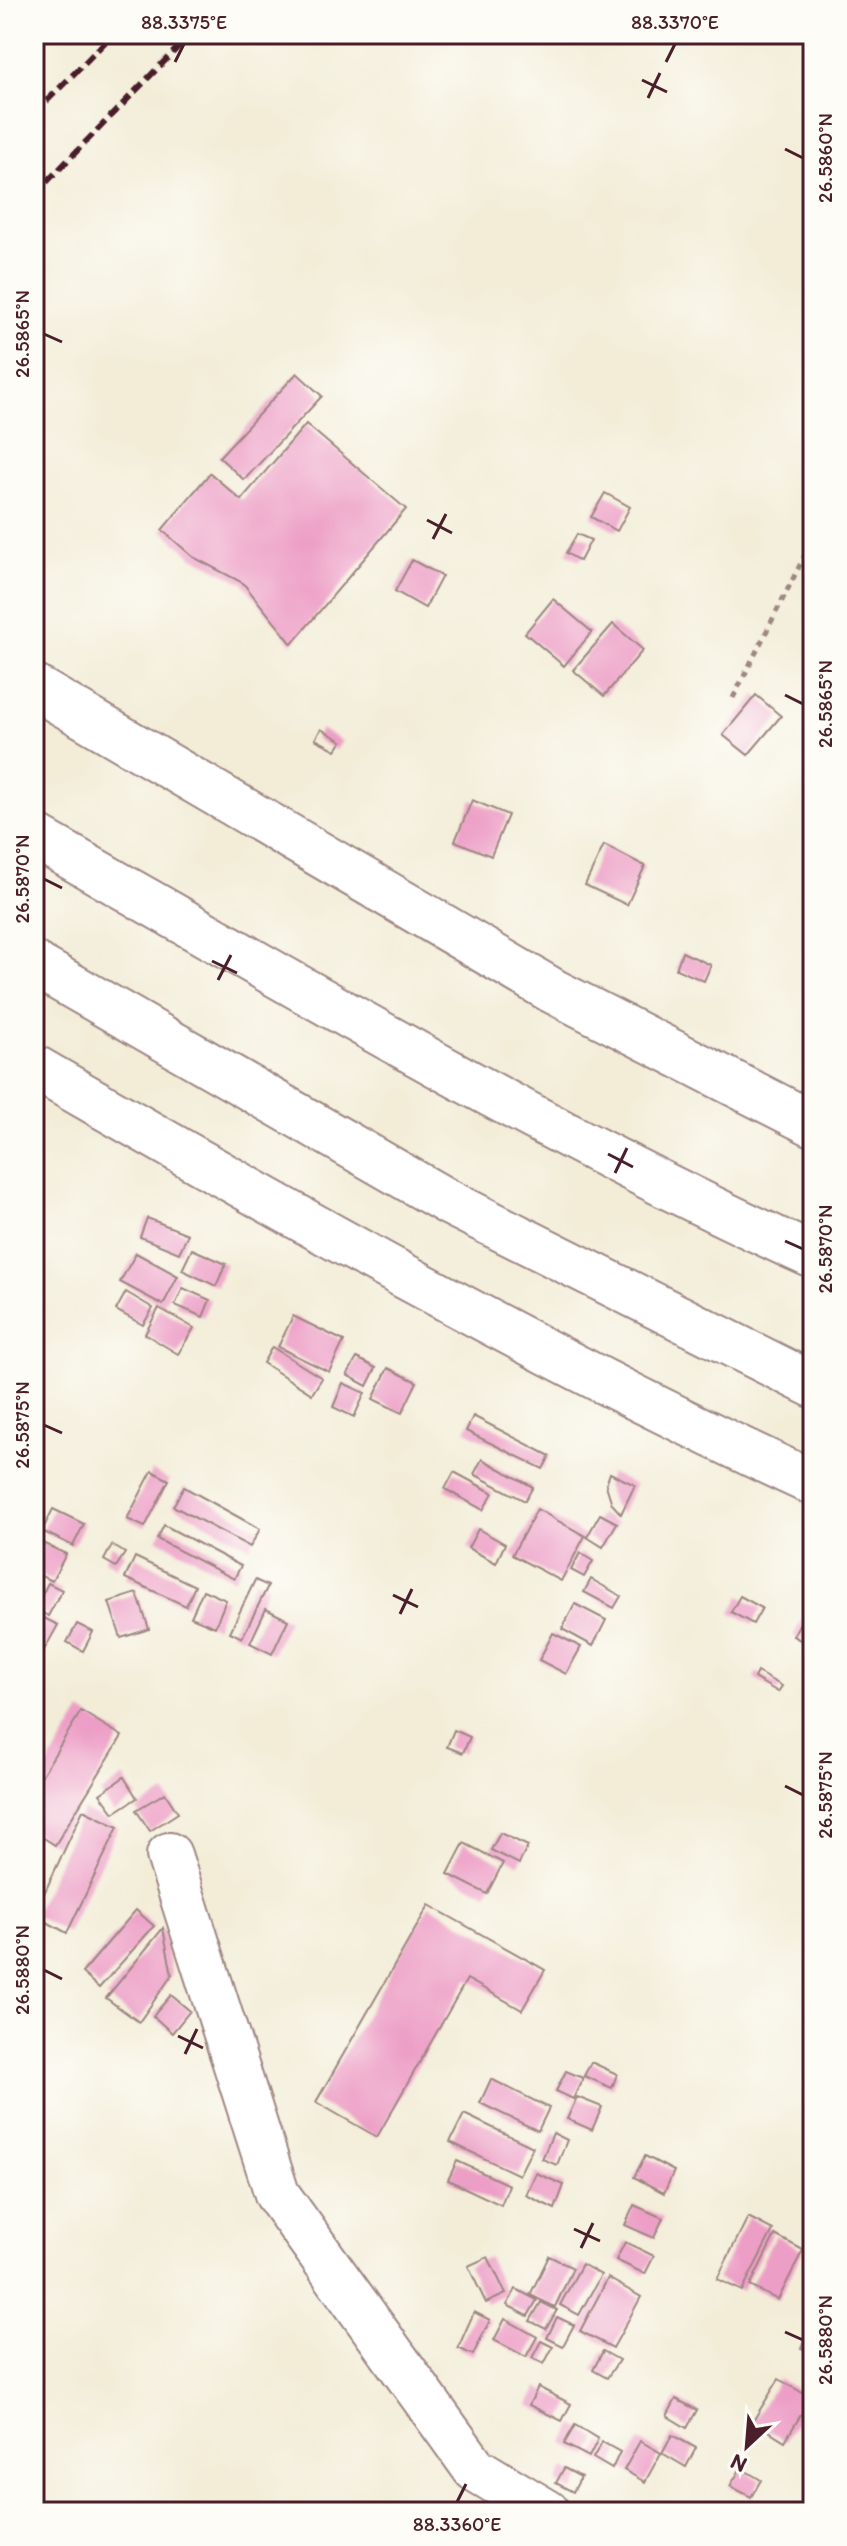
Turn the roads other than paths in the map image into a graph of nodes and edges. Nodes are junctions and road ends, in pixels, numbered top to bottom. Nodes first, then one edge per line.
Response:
1 (34, 687) edge
2 (34, 836) edge
3 (34, 964) edge
4 (34, 1067) edge
5 (813, 1124) edge
6 (813, 1256) edge
7 (813, 1385) edge
8 (813, 1483) edge
9 (169, 1855) dead end
10 (547, 2512) edge

1 - 5 main road
2 - 6 main road
3 - 7 main road
4 - 8 main road
9 - 10 main road

